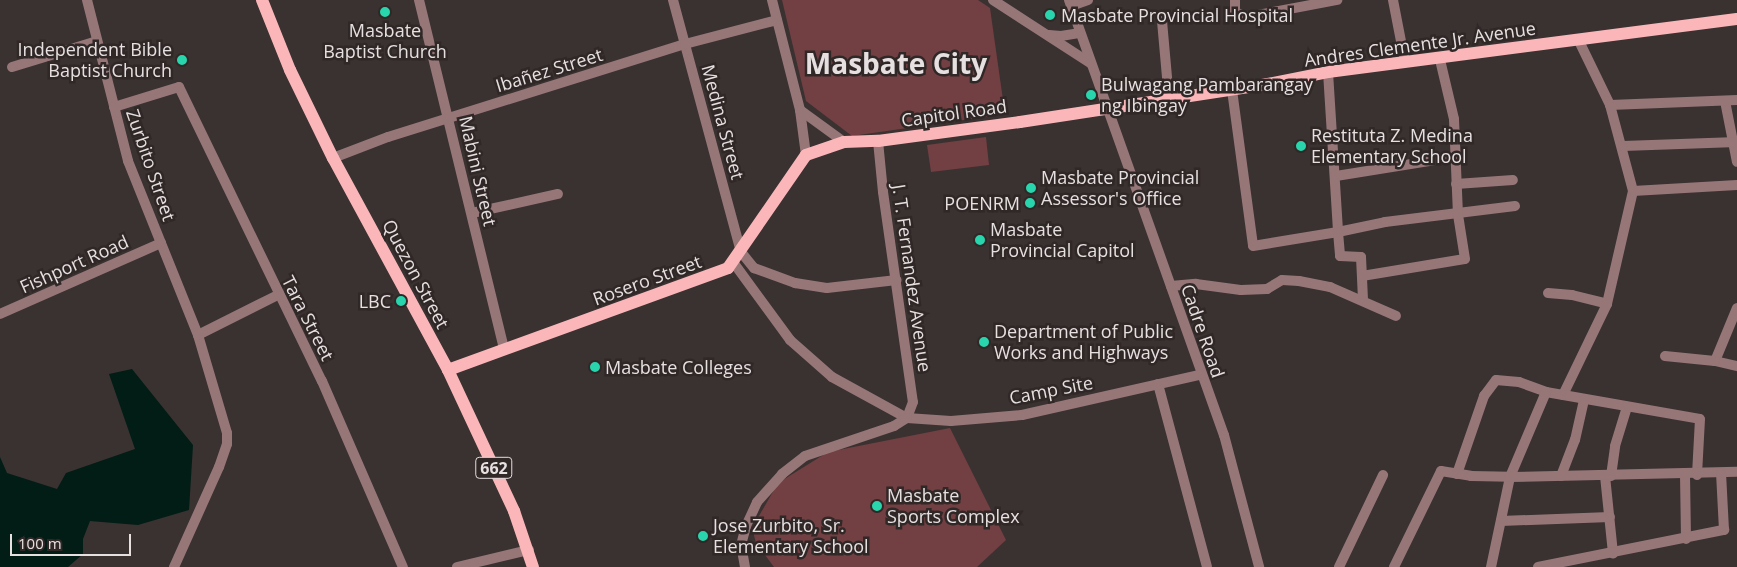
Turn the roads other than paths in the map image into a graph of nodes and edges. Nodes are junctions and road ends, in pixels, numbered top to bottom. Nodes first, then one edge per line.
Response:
1 (87, 0) edge
2 (262, 0) edge
3 (419, 0) edge
4 (673, 0) edge
5 (772, 0) edge
6 (993, 0) edge
7 (1088, 0) edge
8 (1235, 0) edge
9 (1337, 0) edge
10 (1393, 0) edge
11 (1070, 3) edge
12 (1737, 19) edge
13 (777, 20) junction
14 (1162, 21) dead end
15 (1079, 33) junction
16 (1044, 34) junction
17 (1578, 39) junction
18 (97, 41) junction
19 (685, 44) junction
20 (1440, 60) junction
21 (1405, 62) junction
22 (1090, 63) junction
23 (12, 67) dead end
24 (1328, 72) junction
25 (1232, 90) junction
26 (1169, 99) junction
27 (1737, 100) edge
28 (1725, 101) junction
29 (1610, 106) junction
30 (114, 107) junction
31 (1108, 108) junction
32 (800, 110) junction
33 (449, 118) junction
34 (878, 141) junction
35 (844, 142) junction
36 (1735, 142) edge
37 (1623, 146) junction
38 (806, 155) junction
39 (1454, 157) junction
40 (333, 158) junction
41 (1737, 162) edge
42 (1336, 176) junction
43 (1513, 180) dead end
44 (1456, 184) junction
45 (1737, 185) edge
46 (1633, 191) junction
47 (558, 194) dead end
48 (1515, 206) dead end
49 (472, 213) junction
50 (1458, 215) junction
51 (1338, 232) junction
52 (160, 243) junction
53 (737, 257) junction
54 (754, 268) junction
55 (742, 276) junction
56 (1362, 276) junction
57 (898, 280) junction
58 (1171, 286) junction
59 (1548, 293) dead end
60 (278, 296) junction
61 (1362, 300) junction
62 (1606, 304) junction
63 (1737, 308) edge
64 (0, 314) edge
65 (1396, 316) dead end
66 (198, 335) junction
67 (504, 350) junction
68 (1665, 356) dead end
69 (1715, 361) junction
70 (1737, 366) edge
71 (448, 370) junction
72 (1200, 375) junction
73 (1158, 384) junction
74 (1546, 392) junction
75 (1563, 395) junction
76 (1584, 400) junction
77 (1627, 408) junction
78 (907, 418) junction
79 (1737, 472) edge
80 (1721, 473) junction
81 (1458, 474) junction
82 (1383, 475) dead end
83 (1685, 475) junction
84 (1697, 475) junction
85 (1561, 476) junction
86 (1608, 476) junction
87 (1510, 477) junction
88 (1610, 517) junction
89 (1502, 521) junction
90 (1686, 539) junction
91 (528, 550) junction
92 (1613, 554) junction
93 (174, 567) edge
94 (403, 567) edge
95 (457, 567) edge
96 (533, 567) edge
97 (745, 567) edge
98 (1207, 567) edge
99 (1259, 567) edge
100 (1339, 567) edge
101 (1394, 567) edge
102 (1491, 567) edge
103 (1538, 567) edge

1 - 18 street, Zurbito Street
2 - 40 main road, Quezon Street
3 - 33 street, Mabini Street
4 - 19 street, Medina Street
5 - 13 street
6 - 16 street
7 - 11 street
8 - 9 street
10 - 21 street
11 - 15 street, Cadre Road
12 - 17 main road, Andres Clemente Jr. Avenue
13 - 19 street, Ibañez Street
13 - 32 street
14 - 26 street
15 - 16 street
15 - 22 street, Cadre Road
16 - 22 street
17 - 20 main road, Andres Clemente Jr. Avenue
17 - 29 street
18 - 23 street
18 - 30 street, Zurbito Street
19 - 33 street, Ibañez Street
19 - 53 street, Medina Street
20 - 21 main road, Andres Clemente Jr. Avenue
20 - 39 street
21 - 24 main road, Andres Clemente Jr. Avenue
22 - 31 street, Cadre Road
24 - 25 main road, Andres Clemente Jr. Avenue
24 - 42 street
25 - 26 main road, Andres Clemente Jr. Avenue
25 - 51 street
26 - 31 main road, Andres Clemente Jr. Avenue
27 - 28 street
28 - 29 street
28 - 36 street
29 - 37 street
30 - 52 street, Zurbito Street
30 - 60 street, Tara Street
31 - 34 main road, Capitol Road
31 - 58 street, Cadre Road
32 - 35 street
32 - 38 street
33 - 40 street, Ibañez Street
33 - 49 street, Mabini Street
34 - 35 main road, Capitol Road
34 - 57 street, J. T. Fernandez Avenue
35 - 38 main road, Capitol Road
36 - 37 street
36 - 41 street
37 - 46 street
38 - 53 main road, Rosero Street
39 - 42 street
39 - 44 street
40 - 71 main road, Quezon Street
42 - 51 street
43 - 44 street
44 - 50 street
45 - 46 street
46 - 62 street
47 - 49 street
48 - 50 street
49 - 67 street, Mabini Street
50 - 51 street
50 - 56 street
51 - 56 street
52 - 64 street, Fishport Road
52 - 66 street, Zurbito Street
53 - 54 street
53 - 55 street
53 - 67 main road, Rosero Street
54 - 55 street
54 - 57 street
55 - 78 street
56 - 61 street
57 - 78 street, J. T. Fernandez Avenue
58 - 61 street
58 - 72 street, Cadre Road
59 - 62 street
60 - 66 street
60 - 94 street, Tara Street
61 - 65 street
62 - 75 street
63 - 69 street
66 - 93 street, Zurbito Street
67 - 71 main road, Rosero Street
68 - 69 street
69 - 70 street
71 - 91 main road, Quezon Street / 662
72 - 73 street, Camp Site
72 - 99 street, Cadre Road
73 - 78 street, Camp Site
73 - 98 street
74 - 75 street
74 - 81 street
74 - 87 street
75 - 76 street
76 - 77 street
76 - 85 street
77 - 84 street
77 - 86 street
78 - 97 street
79 - 80 street
80 - 84 street
80 - 90 street
81 - 87 street
81 - 101 street
82 - 100 street
83 - 84 street
83 - 86 street
83 - 90 street
85 - 86 street
85 - 87 street
86 - 88 street
87 - 89 street
88 - 89 street
88 - 92 street
89 - 102 street
90 - 92 street
91 - 95 street
91 - 96 main road, Quezon Street / 662
92 - 103 street

